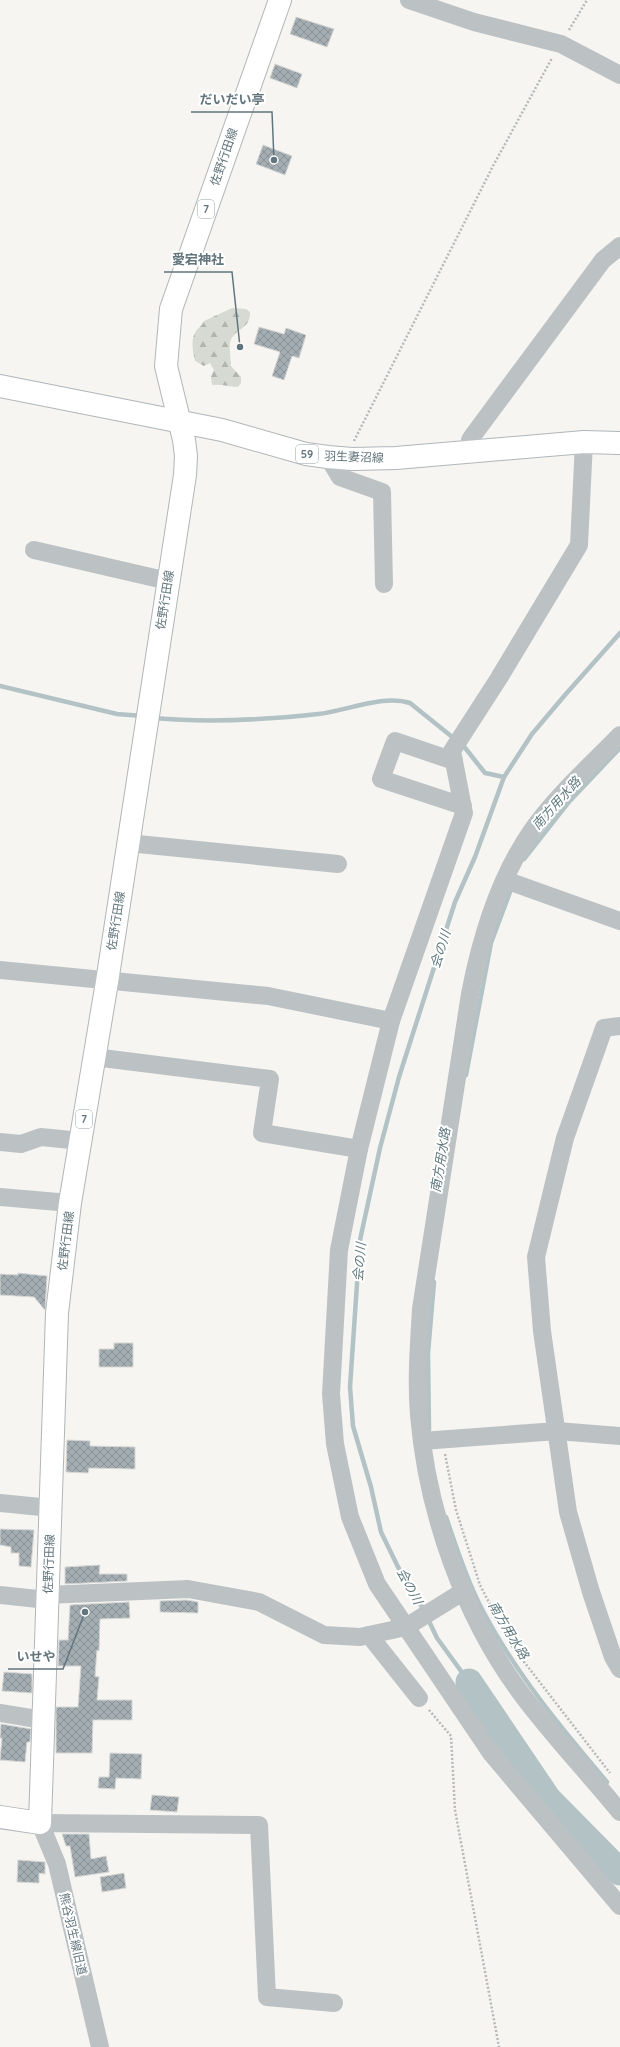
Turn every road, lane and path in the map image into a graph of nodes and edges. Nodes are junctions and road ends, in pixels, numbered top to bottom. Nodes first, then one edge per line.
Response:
1 (280, 0) edge
2 (409, 0) edge
3 (587, 0) edge
4 (561, 44) junction
5 (620, 75) edge
6 (620, 246) edge
7 (0, 386) edge
8 (180, 422) junction
9 (584, 442) junction
10 (620, 443) edge
11 (472, 452) junction
12 (328, 457) junction
13 (352, 459) junction
14 (34, 550) dead end
15 (168, 582) junction
16 (384, 584) dead end
17 (620, 735) edge
18 (454, 761) junction
19 (463, 806) junction
20 (128, 843) junction
21 (338, 864) dead end
22 (505, 880) junction
23 (620, 921) edge
24 (0, 970) edge
25 (107, 982) junction
26 (391, 1021) junction
27 (620, 1026) edge
28 (94, 1057) junction
29 (0, 1142) edge
30 (81, 1142) junction
31 (360, 1149) junction
32 (0, 1197) edge
33 (70, 1204) junction
34 (557, 1431) junction
35 (620, 1436) edge
36 (442, 1440) junction
37 (422, 1442) junction
38 (0, 1503) edge
39 (50, 1508) junction
40 (464, 1591) junction
41 (0, 1595) edge
42 (47, 1597) junction
43 (406, 1627) junction
44 (369, 1635) junction
45 (620, 1668) edge
46 (419, 1698) joint
47 (0, 1713) edge
48 (43, 1720) junction
49 (614, 1778) dead end
50 (620, 1812) edge
51 (0, 1817) edge
52 (40, 1822) junction
53 (620, 1906) edge
54 (334, 2003) dead end
55 (100, 2047) edge
56 (499, 2047) edge

1 - 8 main road, 佐野行田線 / 7
2 - 4 street
3 - 4 path
4 - 5 street
4 - 13 path
6 - 11 street
7 - 8 main road, 羽生妻沼線 / 59
8 - 12 main road, 羽生妻沼線 / 59
8 - 15 main road, 佐野行田線 / 7
9 - 10 main road, 羽生妻沼線 / 59
9 - 11 main road, 羽生妻沼線 / 59
9 - 18 street
11 - 13 main road, 羽生妻沼線 / 59
12 - 13 main road, 羽生妻沼線 / 59
12 - 16 street
14 - 15 street
15 - 20 main road, 佐野行田線 / 7
17 - 22 street
18 - 19 street
18 - 19 street
19 - 26 street
20 - 21 street
20 - 25 main road, 佐野行田線 / 7
22 - 23 street
22 - 37 street
24 - 25 street
25 - 26 street
25 - 28 main road, 佐野行田線 / 7
26 - 31 street
27 - 34 street
28 - 30 main road, 佐野行田線 / 7
28 - 31 street
29 - 30 street
30 - 33 main road, 佐野行田線 / 7
31 - 43 street
32 - 33 street
33 - 39 main road, 佐野行田線 / 7
34 - 35 street
34 - 36 street
34 - 45 street
36 - 37 street
36 - 49 path
37 - 40 street
38 - 39 street
39 - 42 main road, 佐野行田線 / 7
40 - 43 street
40 - 50 street
41 - 42 street
42 - 44 street
42 - 48 main road, 佐野行田線 / 7
43 - 44 street
43 - 53 street
44 - 46 street
46 - 56 path
47 - 48 street
48 - 52 main road, 佐野行田線 / 7
51 - 52 main road
52 - 54 street
52 - 55 street, 熊谷羽生線旧道

